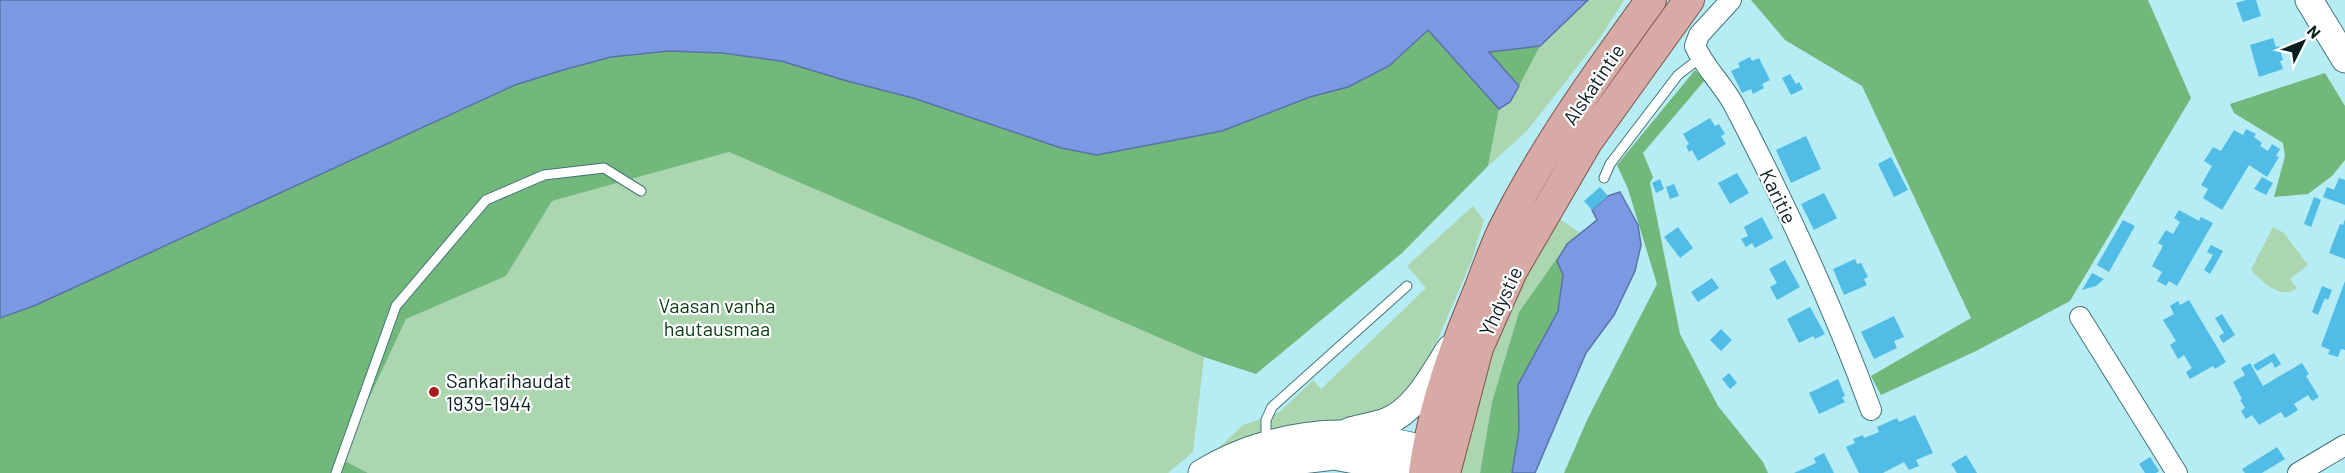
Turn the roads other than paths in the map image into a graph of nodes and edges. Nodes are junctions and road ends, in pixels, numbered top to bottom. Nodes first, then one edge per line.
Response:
1 (1651, 0) edge
2 (1689, 0) edge
3 (1731, 0) edge
4 (2309, 0) edge
5 (2336, 27) edge
6 (1700, 58) junction
7 (2345, 59) edge
8 (1587, 142) joint
9 (1537, 169) joint
10 (1604, 178) dead end
11 (641, 191) dead end
12 (1407, 286) dead end
13 (2080, 317) dead end
14 (1460, 333) junction
15 (1871, 410) dead end
16 (1338, 434) junction
17 (2345, 445) edge
18 (1268, 455) junction
19 (2330, 465) edge
20 (1433, 466) edge
21 (336, 473) edge
22 (1202, 473) edge
23 (1241, 473) edge
24 (2177, 473) edge
25 (2298, 473) edge

1 - 9 main road, Alskatintie
2 - 8 main road, Alskatintie
3 - 6 street
4 - 5 main road
5 - 7 main road
6 - 10 lane
6 - 15 street, Karitie
8 - 20 main road, Yhdystie
9 - 14 main road, Yhdystie
11 - 21 lane
12 - 18 lane
13 - 24 street
14 - 16 main road
14 - 20 main road, Yhdystie
16 - 18 main road
16 - 20 main road
17 - 19 street
18 - 20 main road
18 - 22 main road
18 - 23 main road
19 - 25 street

